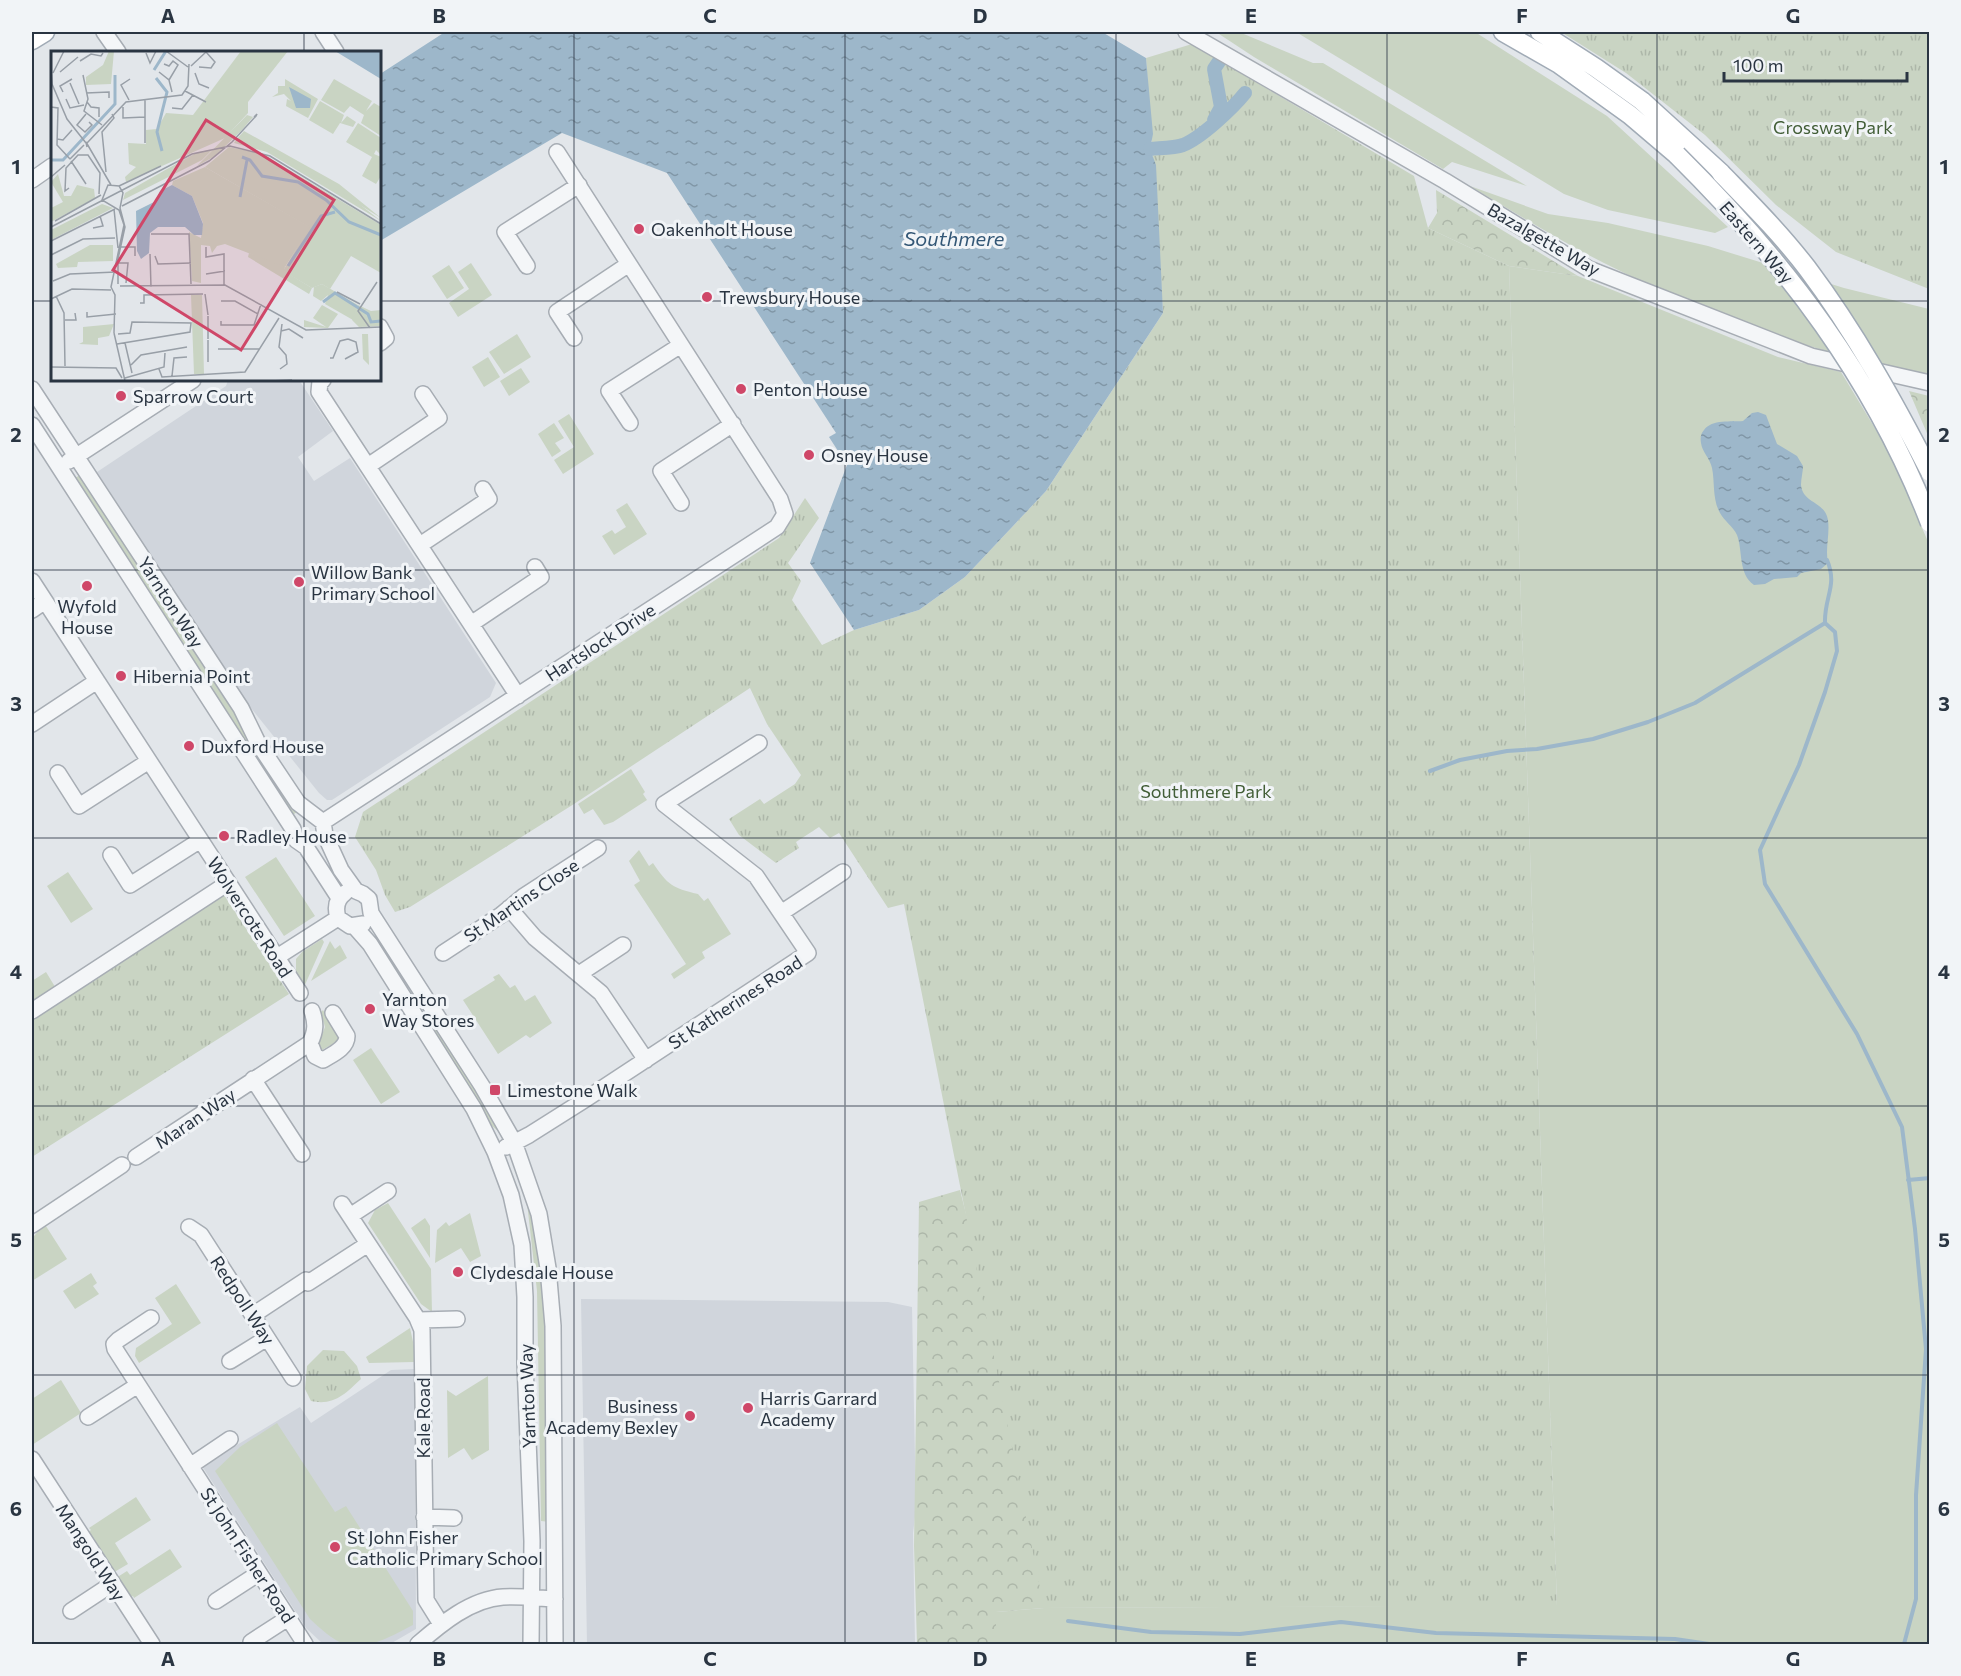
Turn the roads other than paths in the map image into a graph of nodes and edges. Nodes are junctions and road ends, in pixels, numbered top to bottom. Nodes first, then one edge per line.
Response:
1 (45, 32) edge
2 (104, 32) edge
3 (323, 32) edge
4 (1186, 32) edge
5 (1503, 32) edge
6 (1540, 32) edge
7 (32, 40) edge
8 (116, 51) edge
9 (335, 51) edge
10 (557, 152) dead end
11 (51, 167) edge
12 (32, 180) edge
13 (579, 185) junction
14 (629, 264) junction
15 (527, 266) dead end
16 (381, 329) edge
17 (574, 338) dead end
18 (381, 342) edge
19 (681, 345) junction
20 (191, 381) edge
21 (320, 381) edge
22 (1929, 383) edge
23 (32, 388) edge
24 (423, 394) dead end
25 (630, 423) dead end
26 (733, 424) junction
27 (32, 425) edge
28 (75, 456) junction
29 (368, 466) junction
30 (59, 468) junction
31 (1929, 472) edge
32 (483, 489) dead end
33 (681, 503) dead end
34 (1929, 523) edge
35 (420, 545) junction
36 (535, 567) dead end
37 (32, 581) edge
38 (45, 602) junction
39 (32, 610) edge
40 (471, 624) junction
41 (97, 681) junction
42 (518, 696) junction
43 (32, 724) edge
44 (759, 743) dead end
45 (148, 761) junction
46 (58, 773) dead end
47 (320, 824) junction
48 (293, 829) junction
49 (199, 841) junction
50 (306, 847) junction
51 (598, 848) dead end
52 (111, 855) dead end
53 (843, 872) dead end
54 (228, 883) junction
55 (357, 891) junction
56 (339, 898) junction
57 (509, 908) junction
58 (371, 913) junction
59 (781, 913) junction
60 (338, 918) junction
61 (355, 927) junction
62 (623, 945) dead end
63 (443, 953) dead end
64 (277, 957) junction
65 (579, 974) junction
66 (300, 993) dead end
67 (32, 1011) edge
68 (312, 1011) dead end
69 (333, 1013) dead end
70 (310, 1043) junction
71 (646, 1060) junction
72 (253, 1078) junction
73 (514, 1142) junction
74 (495, 1152) junction
75 (302, 1154) dead end
76 (136, 1157) dead end
77 (122, 1166) dead end
78 (388, 1191) dead end
79 (32, 1224) edge
80 (189, 1227) dead end
81 (368, 1244) junction
82 (253, 1315) junction
83 (151, 1318) dead end
84 (457, 1319) dead end
85 (419, 1320) junction
86 (267, 1338) junction
87 (230, 1361) dead end
88 (293, 1378) dead end
89 (138, 1385) junction
90 (88, 1417) dead end
91 (230, 1439) dead end
92 (32, 1459) edge
93 (190, 1466) junction
94 (37, 1479) edge
95 (424, 1517) junction
96 (454, 1518) dead end
97 (259, 1573) junction
98 (112, 1584) junction
99 (531, 1598) junction
100 (555, 1599) junction
101 (216, 1601) dead end
102 (71, 1611) dead end
103 (288, 1618) junction
104 (441, 1624) junction
105 (251, 1642) dead end
106 (152, 1644) edge
107 (305, 1644) edge
108 (418, 1644) edge
109 (531, 1644) edge
110 (555, 1644) edge

1 - 7 main road
2 - 8 street
3 - 9 street
4 - 22 street, Bazalgette Way
5 - 34 main road, Eastern Way, bridge
6 - 31 main road, Eastern Way, bridge
10 - 13 street, Hartslock Drive
11 - 12 street
13 - 14 street, Hartslock Drive
13 - 15 street
14 - 17 street
14 - 19 street, Hartslock Drive
16 - 18 street
19 - 25 street
19 - 26 street, Hartslock Drive
20 - 28 street
21 - 29 street
23 - 28 street, Yarnton Way
24 - 29 street
26 - 33 street
26 - 42 street, Hartslock Drive
27 - 30 street, Yarnton Way
28 - 30 street
28 - 47 street, Yarnton Way
29 - 35 street
30 - 48 street, Yarnton Way
32 - 35 street
35 - 40 street
36 - 40 street
37 - 38 street, Wolvercote Road
38 - 39 street
38 - 41 street, Wolvercote Road
40 - 42 street
41 - 43 street
41 - 45 street, Wolvercote Road
42 - 47 street, Hartslock Drive
44 - 59 street, St Katherines Road
45 - 46 street
45 - 49 street, Wolvercote Road
47 - 48 street
47 - 50 street
47 - 55 street, Yarnton Way
48 - 50 street, Yarnton Way
49 - 52 street, Wolvercote Road
49 - 54 street, Wolvercote Road
50 - 56 street, Yarnton Way
51 - 57 street, St Martins Close
53 - 59 street
54 - 64 street, Wolvercote Road
54 - 67 street
55 - 56 street
55 - 58 street, Yarnton Way
56 - 60 street
57 - 63 street, St Martins Close
57 - 65 street
58 - 61 street
58 - 73 street, Yarnton Way
59 - 71 street, St Katherines Road
60 - 61 street, Yarnton Way
60 - 64 street
61 - 74 street, Yarnton Way
62 - 65 street
64 - 66 street, Wolvercote Road
65 - 71 street
68 - 70 street
69 - 70 street
70 - 72 street, Maran Way
71 - 73 street, St Katherines Road
72 - 75 street, Maran Way
72 - 76 street, Maran Way
73 - 74 street
73 - 100 street, Yarnton Way
74 - 99 street, Yarnton Way
77 - 79 street
78 - 81 street, Kale Road
80 - 82 street, Redpoll Way
81 - 82 street
81 - 85 street, Kale Road
82 - 86 street, Redpoll Way
83 - 89 street, St John Fisher Road
84 - 85 street
85 - 95 street, Kale Road
86 - 87 street
86 - 88 street, Redpoll Way
89 - 90 street
89 - 93 street, St John Fisher Road
91 - 93 street
92 - 94 street, Mangold Way
93 - 97 street, St John Fisher Road
94 - 98 street, Mangold Way
95 - 96 street
95 - 104 street, Kale Road
97 - 101 street
97 - 103 street, St John Fisher Road
98 - 102 street
98 - 106 street, Mangold Way
99 - 100 street
99 - 104 street
99 - 109 street, Yarnton Way
100 - 110 street, Yarnton Way
103 - 105 street
103 - 107 street, St John Fisher Road
104 - 108 street

